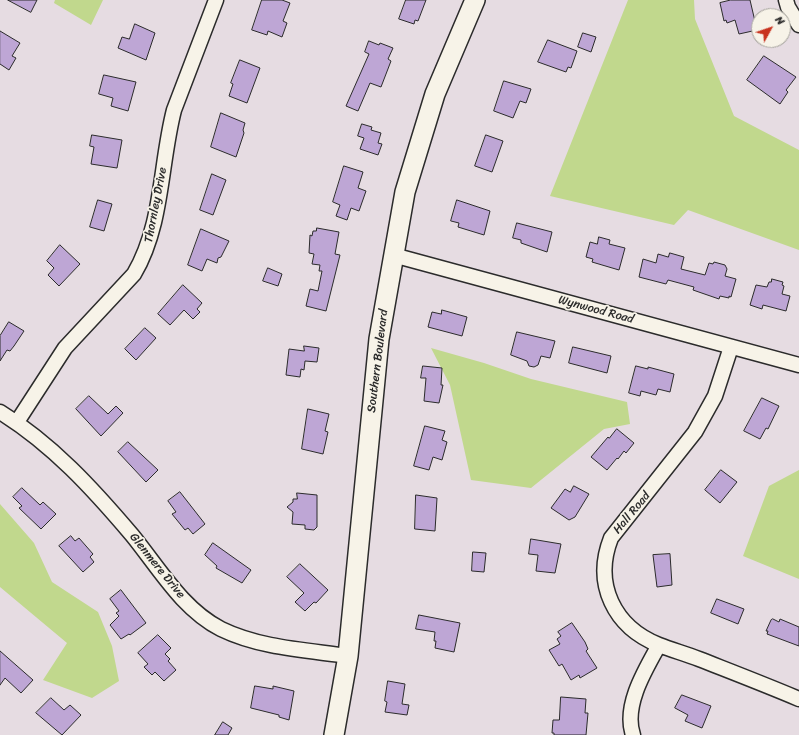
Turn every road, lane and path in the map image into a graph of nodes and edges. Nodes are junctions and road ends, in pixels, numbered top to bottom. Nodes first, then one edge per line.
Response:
1 (216, 0) edge
2 (475, 0) edge
3 (786, 0) edge
4 (799, 25) edge
5 (393, 255) junction
6 (731, 347) junction
7 (799, 365) edge
8 (0, 412) edge
9 (17, 422) junction
10 (659, 645) junction
11 (348, 656) junction
12 (799, 699) edge
13 (334, 735) edge
14 (633, 735) edge

1 - 9 street, Thornley Drive
2 - 5 main road, Southern Boulevard
3 - 4 street
5 - 6 street, Wynwood Road
5 - 11 main road, Southern Boulevard
6 - 7 street, Wynwood Road
6 - 10 street, Hall Road
8 - 9 street, Glenmere Drive
9 - 11 street, Glenmere Drive
10 - 12 street, Hall Road
10 - 14 street
11 - 13 main road, Southern Boulevard

